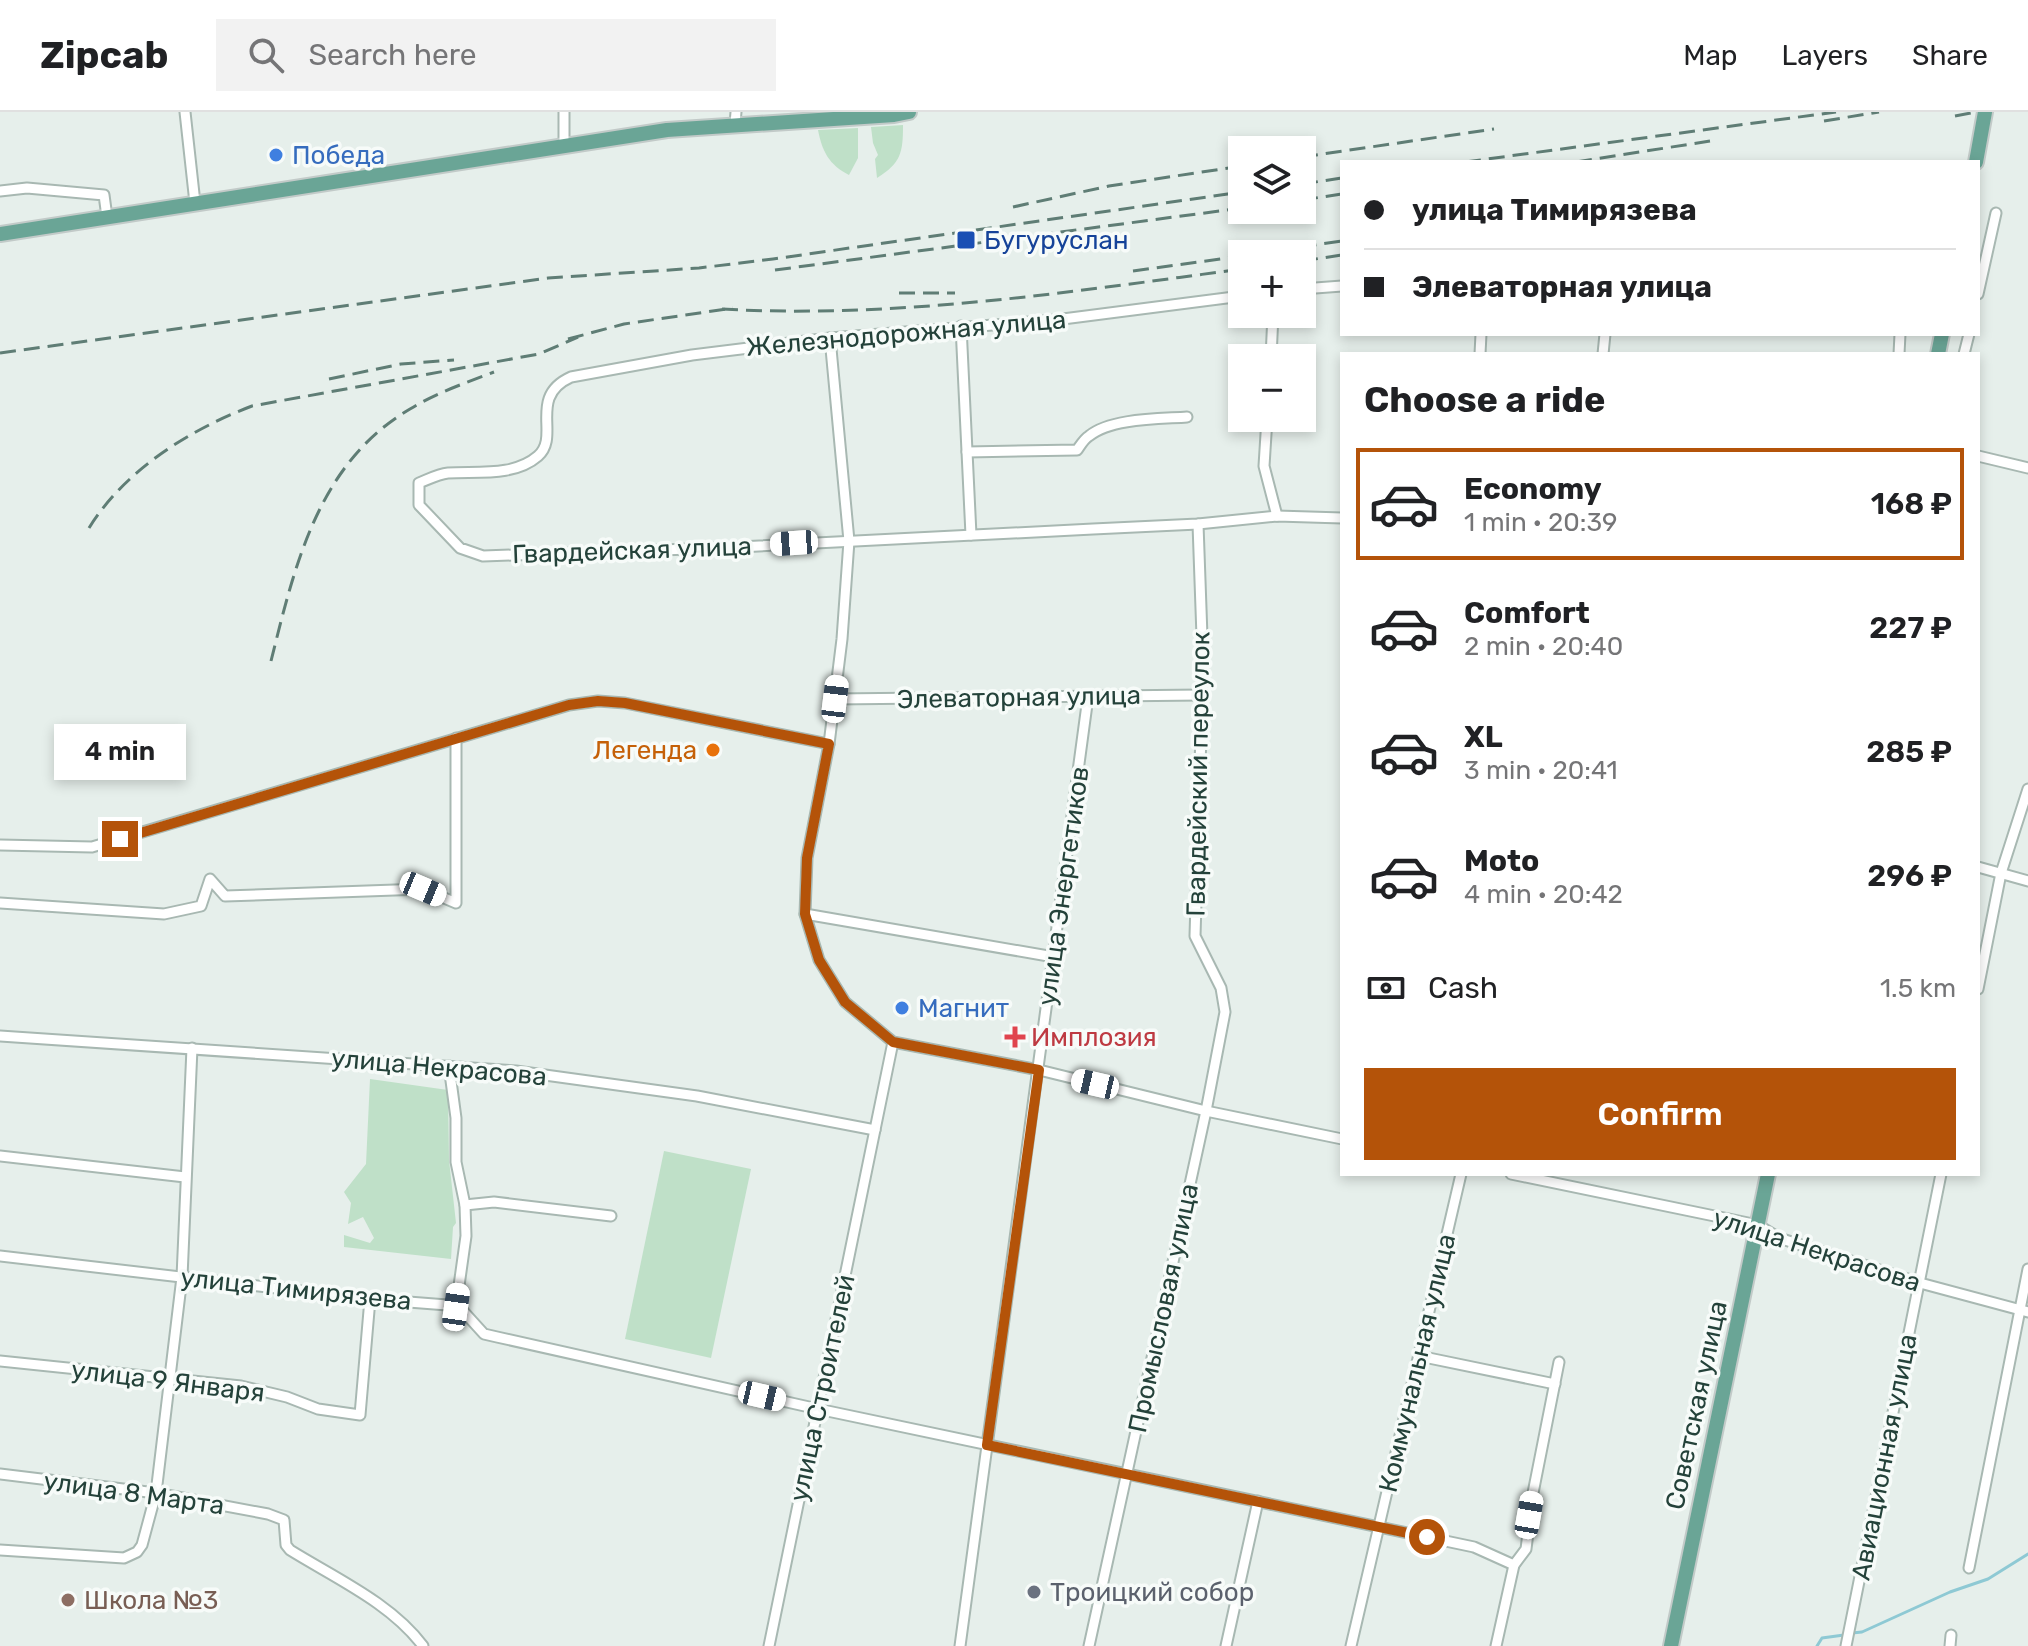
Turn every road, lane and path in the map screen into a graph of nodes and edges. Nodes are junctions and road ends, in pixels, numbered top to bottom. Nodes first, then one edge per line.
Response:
1 (185, 112) edge
2 (564, 112) edge
3 (909, 112) edge
4 (1985, 112) edge
5 (736, 118) edge
6 (564, 145) junction
7 (1976, 160) edge
8 (0, 191) edge
9 (195, 203) junction
10 (1996, 213) dead end
11 (107, 217) junction
12 (0, 234) edge
13 (1980, 285) edge
14 (1340, 286) edge
15 (1316, 288) edge
16 (1228, 298) edge
17 (961, 326) junction
18 (830, 338) junction
19 (571, 377) joint
20 (1187, 417) dead end
21 (1266, 432) edge
22 (967, 452) junction
23 (1980, 456) edge
24 (2028, 468) edge
25 (1277, 516) junction
26 (1340, 518) edge
27 (1198, 524) junction
28 (971, 535) junction
29 (849, 541) junction
30 (1202, 695) junction
31 (1088, 697) junction
32 (835, 699) junction
33 (456, 738) junction
34 (829, 744) junction
35 (2028, 789) edge
36 (0, 845) edge
37 (1980, 868) edge
38 (2001, 873) junction
39 (2028, 881) edge
40 (0, 903) edge
41 (805, 914) junction
42 (1054, 957) junction
43 (1980, 979) edge
44 (0, 1036) edge
45 (893, 1042) junction
46 (192, 1048) junction
47 (449, 1066) junction
48 (1039, 1070) junction
49 (1206, 1111) junction
50 (875, 1130) junction
51 (1340, 1139) edge
52 (0, 1156) edge
53 (1461, 1176) edge
54 (1521, 1176) edge
55 (1768, 1176) edge
56 (1941, 1176) edge
57 (185, 1177) junction
58 (465, 1205) junction
59 (611, 1216) dead end
60 (1758, 1225) junction
61 (0, 1256) edge
62 (2028, 1269) edge
63 (182, 1277) junction
64 (1920, 1283) junction
65 (370, 1299) junction
66 (456, 1307) junction
67 (2024, 1310) edge
68 (1419, 1356) junction
69 (0, 1361) edge
70 (1559, 1362) dead end
71 (168, 1379) junction
72 (1555, 1384) junction
73 (818, 1409) junction
74 (987, 1445) junction
75 (0, 1474) edge
76 (1126, 1474) junction
77 (156, 1493) junction
78 (1258, 1501) junction
79 (1379, 1527) junction
80 (0, 1550) edge
81 (1514, 1565) junction
82 (1969, 1568) dead end
83 (423, 1646) edge
84 (769, 1646) edge
85 (960, 1646) edge
86 (1089, 1646) edge
87 (1226, 1646) edge
88 (1351, 1646) edge
89 (1496, 1646) edge
90 (1671, 1646) edge
91 (1846, 1646) edge

1 - 9 street
2 - 6 street
3 - 5 main road
4 - 7 main road
5 - 6 main road
6 - 9 main road
8 - 11 street
9 - 11 main road
10 - 13 street
11 - 12 main road
14 - 15 street
16 - 17 street, Железнодорожная улица
17 - 18 street, Железнодорожная улица
17 - 22 street
18 - 19 street, Железнодорожная улица
18 - 29 street
19 - 29 street, Гвардейская улица
20 - 22 street
21 - 25 street
22 - 28 street
23 - 24 street
25 - 26 street, Гвардейская улица
25 - 27 street, Гвардейская улица
27 - 28 street, Гвардейская улица
27 - 30 street, Гвардейский переулок
28 - 29 street, Гвардейская улица
29 - 32 street
30 - 31 street, Элеваторная улица
30 - 49 street, Гвардейский переулок
31 - 32 street, Элеваторная улица
31 - 42 street, улица Энергетиков
32 - 34 street
33 - 34 street
33 - 36 street
33 - 40 street
34 - 41 street
35 - 38 street
37 - 38 street
38 - 39 street
38 - 43 street
41 - 42 street
41 - 45 street
42 - 48 street, улица Энергетиков
44 - 46 street, улица Некрасова
45 - 48 street
45 - 50 street, улица Строителей
46 - 47 street, улица Некрасова
46 - 57 street
47 - 50 street, улица Некрасова
47 - 58 street
48 - 49 street
48 - 74 street, улица Энергетиков
49 - 51 street
49 - 76 street, Промысловая улица
50 - 73 street, улица Строителей
52 - 57 street
53 - 68 street, Коммунальная улица
54 - 60 street, улица Некрасова
55 - 60 main road, Советская улица
56 - 64 street, Авиационная улица
57 - 63 street
58 - 59 street
58 - 66 street
60 - 64 street, улица Некрасова
60 - 90 main road, Советская улица
61 - 63 street, улица Тимирязева
62 - 67 street
63 - 65 street, улица Тимирязева
63 - 71 street
64 - 67 street, улица Некрасова
64 - 91 street, Авиационная улица
65 - 66 street, улица Тимирязева
65 - 71 street, улица 9 Января
66 - 73 street
67 - 82 street
68 - 72 street
68 - 79 street, Коммунальная улица
69 - 71 street, улица 9 Января
70 - 72 street
71 - 77 street
72 - 81 street
73 - 74 street
73 - 84 street, улица Строителей
74 - 76 street
74 - 85 street, улица Энергетиков
75 - 77 street, улица 8 Марта
76 - 78 street
76 - 86 street, Промысловая улица
77 - 80 street
77 - 83 street, улица 8 Марта
78 - 79 street
78 - 87 street
79 - 81 street
79 - 88 street, Коммунальная улица
81 - 89 street

